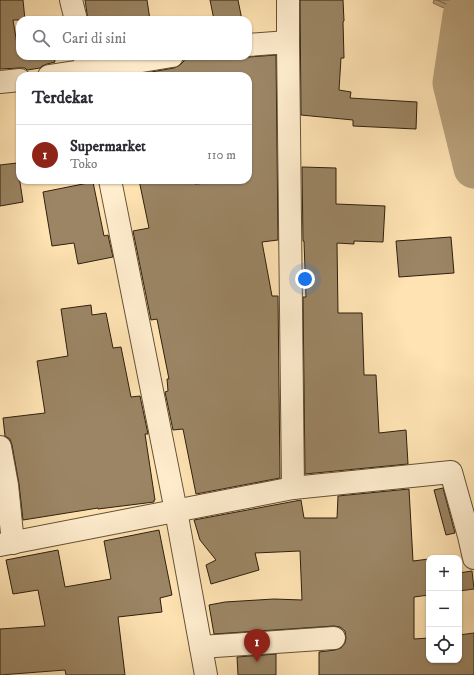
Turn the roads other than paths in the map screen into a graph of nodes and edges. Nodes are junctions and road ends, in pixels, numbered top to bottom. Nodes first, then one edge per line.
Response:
1 (71, 0) edge
2 (288, 0) edge
3 (75, 16) edge
4 (288, 42) junction
5 (252, 45) edge
6 (141, 60) edge
7 (87, 67) edge
8 (66, 72) edge
9 (16, 80) edge
10 (0, 82) edge
11 (111, 184) edge
12 (0, 447) edge
13 (293, 488) junction
14 (176, 511) junction
15 (6, 544) edge
16 (474, 558) edge
17 (334, 638) dead end
18 (201, 647) junction
19 (206, 675) edge

1 - 3 street
2 - 4 street
4 - 5 street
4 - 13 street
6 - 7 street
7 - 8 street
9 - 10 street
11 - 14 street
12 - 15 street
13 - 14 street
13 - 16 street
14 - 15 street
14 - 18 street
17 - 18 street
18 - 19 street

